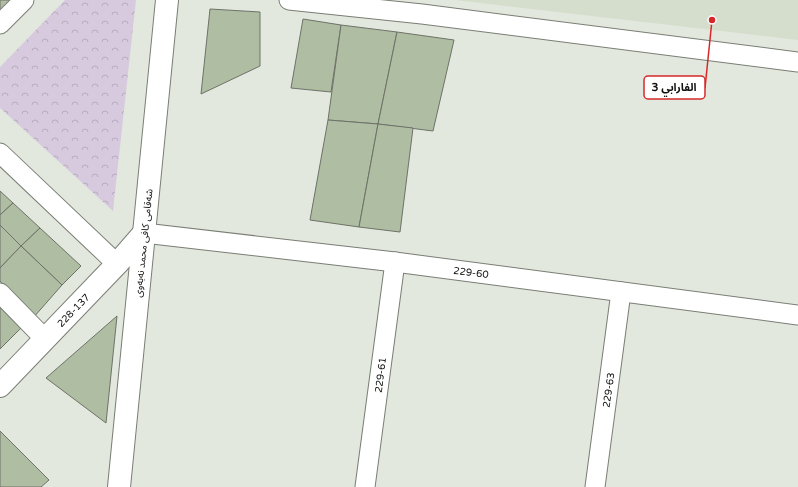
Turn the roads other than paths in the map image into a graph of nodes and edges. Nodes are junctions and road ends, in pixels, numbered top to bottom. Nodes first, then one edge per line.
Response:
1 (24, 0) edge
2 (167, 0) edge
3 (289, 0) edge
4 (423, 7) edge
5 (0, 24) edge
6 (798, 62) edge
7 (0, 153) edge
8 (144, 233) junction
9 (394, 262) junction
10 (117, 264) junction
11 (621, 292) junction
12 (0, 293) edge
13 (798, 315) edge
14 (45, 339) junction
15 (0, 386) edge
16 (119, 487) edge
17 (365, 487) edge
18 (595, 487) edge

1 - 5 street
2 - 8 street, شەقامی کافی محمد نەبەوی
3 - 4 street
4 - 6 street
7 - 10 street
8 - 9 street, 229-60
8 - 10 street, 228-137
8 - 16 street, شەقامی کافی محمد نەبەوی
9 - 11 street, 229-60
9 - 17 street, 229-61
10 - 14 street, 228-137
11 - 13 street, 229-60
11 - 18 street, 229-63
12 - 14 street
14 - 15 street, 228-137

